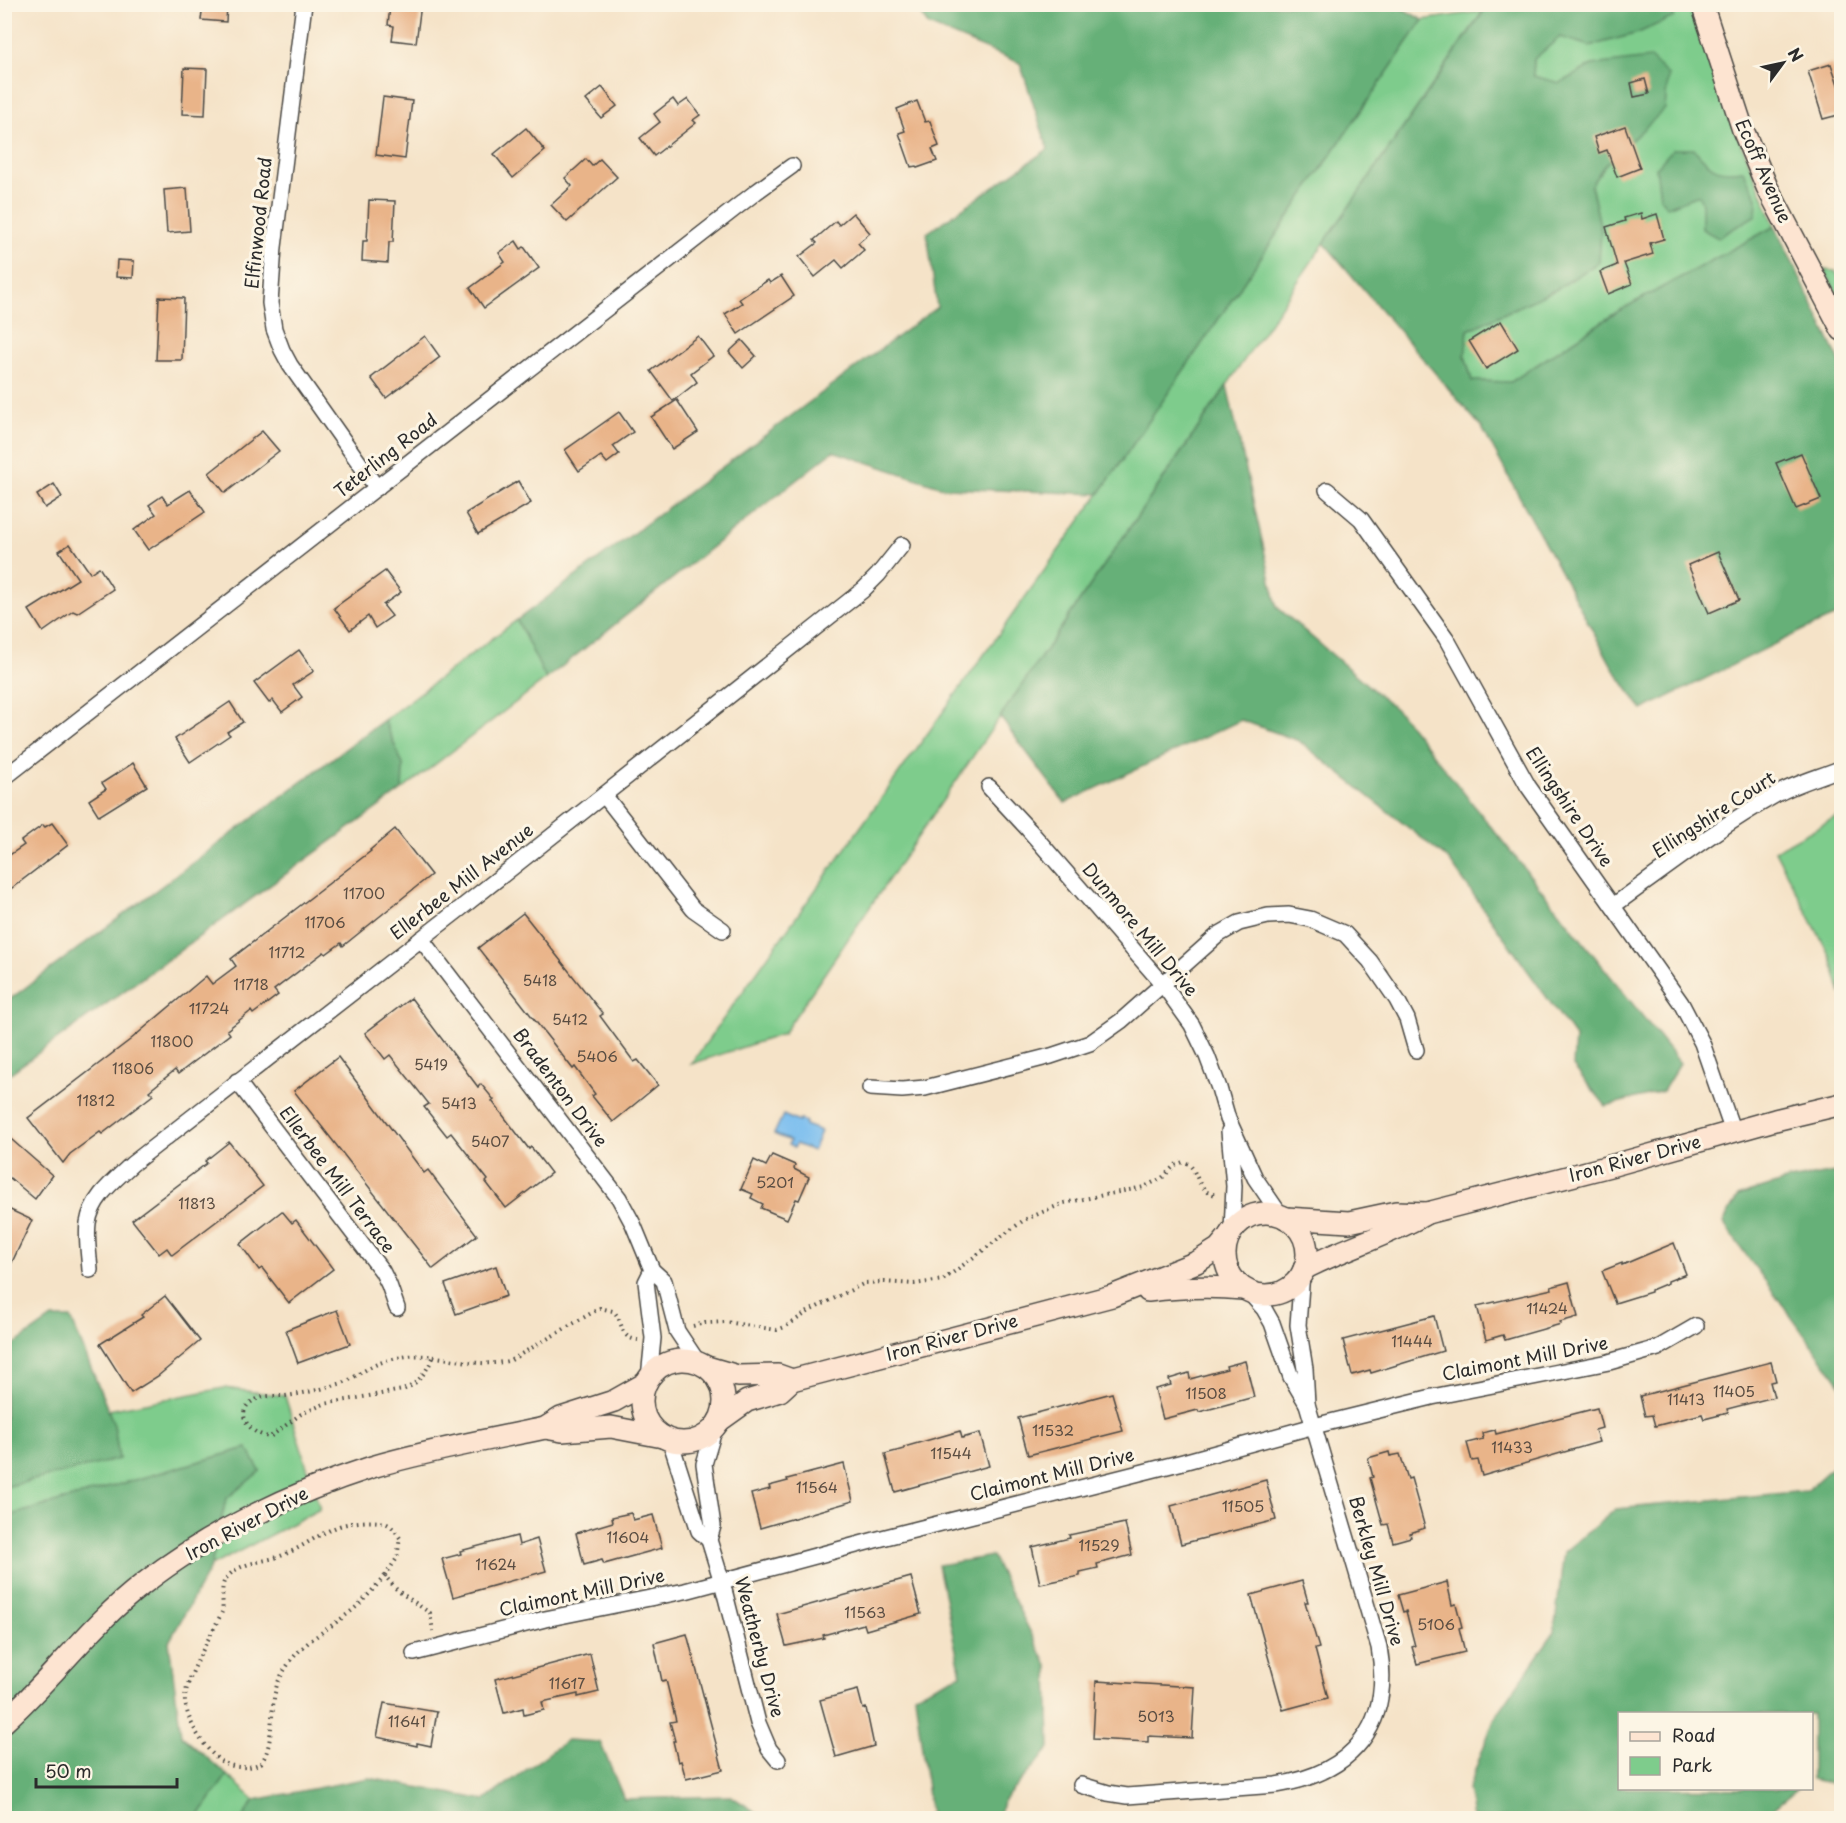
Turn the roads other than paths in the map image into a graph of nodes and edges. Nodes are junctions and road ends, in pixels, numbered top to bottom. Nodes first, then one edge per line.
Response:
1 (304, 4) edge
2 (1702, 4) edge
3 (792, 166) dead end
4 (1842, 330) edge
5 (377, 488) junction
6 (1327, 490) dead end
7 (902, 545) dead end
8 (1842, 768) edge
9 (4, 778) edge
10 (988, 787) dead end
11 (604, 795) junction
12 (1613, 906) junction
13 (723, 930) dead end
14 (421, 939) junction
15 (1162, 983) junction
16 (1416, 1050) dead end
17 (237, 1081) junction
18 (870, 1088) dead end
19 (1842, 1104) edge
20 (1228, 1119) junction
21 (1733, 1132) junction
22 (1427, 1213) junction
23 (1283, 1217) junction
24 (1231, 1233) junction
25 (90, 1270) dead end
26 (652, 1270) junction
27 (1303, 1271) junction
28 (1245, 1290) junction
29 (1112, 1296) junction
30 (397, 1308) dead end
31 (1696, 1326) dead end
32 (702, 1364) junction
33 (647, 1380) junction
34 (792, 1380) junction
35 (1307, 1404) junction
36 (717, 1424) junction
37 (1314, 1426) junction
38 (545, 1428) junction
39 (666, 1438) junction
40 (709, 1540) junction
41 (722, 1581) junction
42 (414, 1653) dead end
43 (4, 1722) edge
44 (778, 1760) dead end
45 (1081, 1785) dead end

1 - 5 street, Elfinwood Road
2 - 4 street, Ecoff Avenue
3 - 5 street, Teterling Road
5 - 9 street, Teterling Road
6 - 12 street, Ellingshire Drive
7 - 11 street, Ellerbee Mill Avenue
8 - 12 street, Ellingshire Court
10 - 15 street, Dunmore Mill Drive
11 - 13 street
11 - 14 street, Ellerbee Mill Avenue
12 - 21 street, Ellingshire Drive
14 - 17 street, Ellerbee Mill Avenue
14 - 26 street, Bradenton Drive
15 - 16 street
15 - 18 street
15 - 20 street, Dunmore Mill Drive
17 - 25 street, Ellerbee Mill Avenue
17 - 30 street, Ellerbee Mill Terrace
19 - 21 street, Iron River Drive
20 - 23 street, Dunmore Mill Drive
20 - 24 street, Dunmore Mill Drive
21 - 22 street, Iron River Drive
22 - 23 street, Iron River Drive
22 - 27 street, Iron River Drive
23 - 24 street
23 - 27 street
24 - 28 street
24 - 29 street, Iron River Drive
26 - 32 street, Bradenton Drive
26 - 33 street, Bradenton Drive
27 - 28 street
27 - 35 street, Berkley Mill Drive
28 - 29 street, Iron River Drive
28 - 35 street, Berkley Mill Drive
29 - 34 street, Iron River Drive
31 - 37 street, Claimont Mill Drive
32 - 33 street
32 - 34 street, Iron River Drive
32 - 36 street
33 - 38 street, Iron River Drive
33 - 39 street
34 - 36 street, Iron River Drive
35 - 37 street, Berkley Mill Drive
36 - 39 street
36 - 40 street, Weatherby Drive
37 - 41 street, Claimont Mill Drive
37 - 45 street, Berkley Mill Drive
38 - 39 street, Iron River Drive
38 - 43 street, Iron River Drive
39 - 40 street, Weatherby Drive
40 - 41 street, Weatherby Drive
41 - 42 street, Claimont Mill Drive
41 - 44 street, Weatherby Drive

